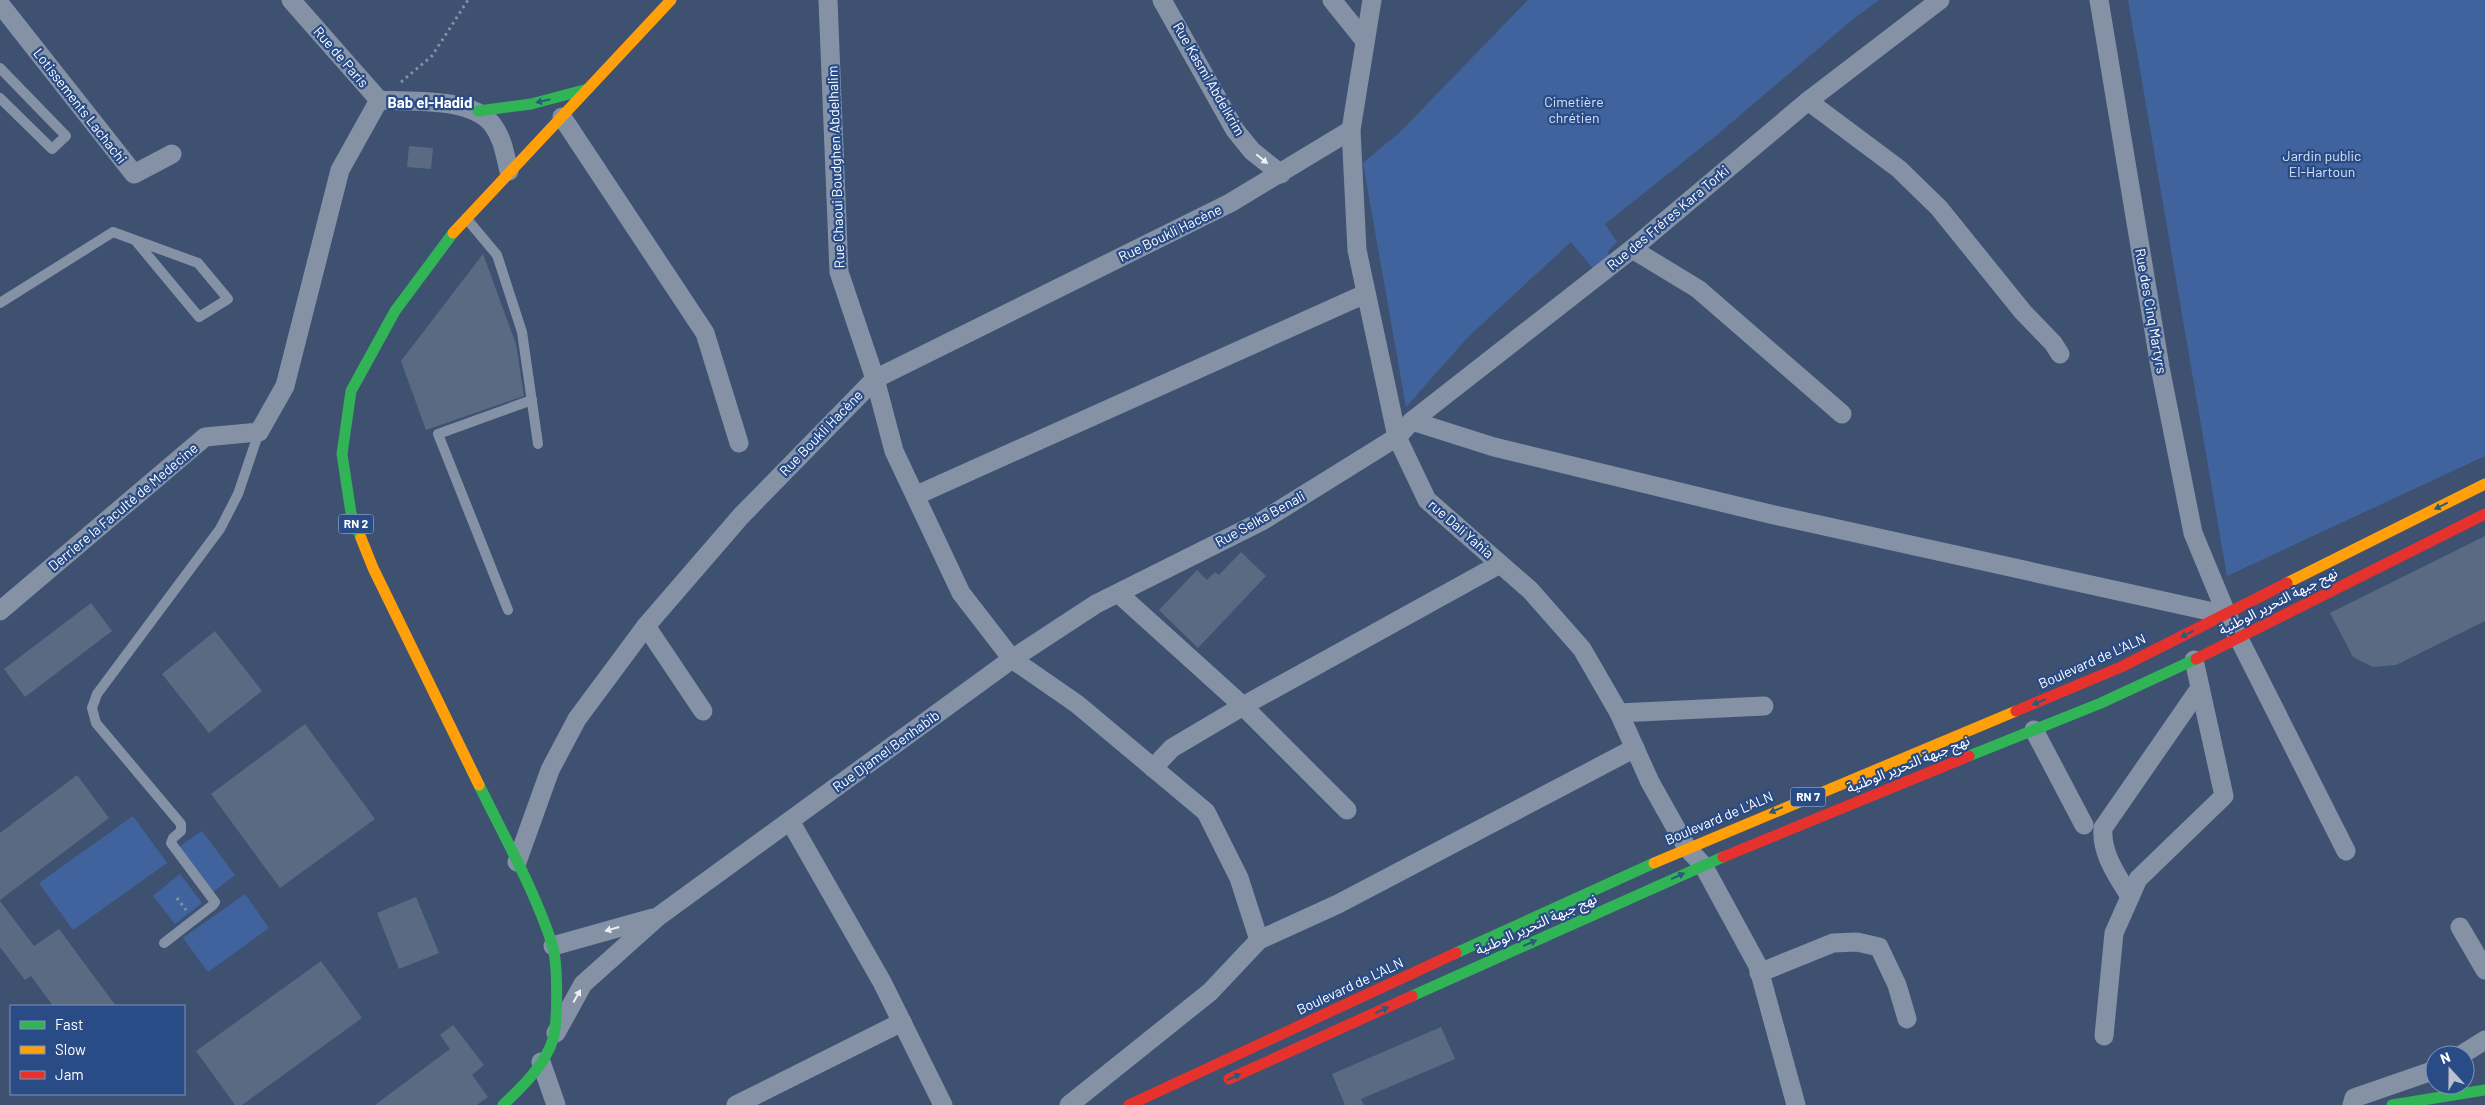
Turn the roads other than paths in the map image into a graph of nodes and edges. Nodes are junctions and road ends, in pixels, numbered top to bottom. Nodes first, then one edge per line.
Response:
1 (291, 0) edge
2 (671, 0) edge
3 (828, 0) edge
4 (1162, 0) edge
5 (1332, 0) edge
6 (1372, 0) edge
7 (1940, 0) edge
8 (2100, 0) edge
9 (0, 4) edge
10 (1365, 41) junction
11 (0, 68) edge
12 (590, 88) junction
13 (0, 98) edge
14 (379, 100) junction
15 (1808, 101) junction
16 (478, 111) junction
17 (562, 116) junction
18 (1351, 130) junction
19 (172, 154) dead end
20 (509, 171) junction
21 (1281, 174) junction
22 (466, 218) junction
23 (135, 240) junction
24 (1632, 249) junction
25 (1365, 294) junction
26 (0, 303) edge
27 (2060, 354) dead end
28 (875, 379) junction
29 (532, 400) junction
30 (1842, 414) dead end
31 (1412, 421) junction
32 (259, 432) junction
33 (1397, 437) junction
34 (739, 443) dead end
35 (538, 444) dead end
36 (2485, 484) edge
37 (917, 495) junction
38 (2485, 514) edge
39 (1500, 564) junction
40 (1119, 594) junction
41 (508, 610) dead end
42 (0, 611) edge
43 (2227, 614) junction
44 (646, 626) junction
45 (2238, 638) junction
46 (1012, 659) junction
47 (2194, 660) junction
48 (2200, 688) junction
49 (1243, 706) junction
50 (1764, 706) dead end
51 (702, 711) dead end
52 (1619, 714) junction
53 (2034, 730) junction
54 (1635, 748) junction
55 (1153, 768) junction
56 (1346, 810) dead end
57 (790, 821) junction
58 (2084, 825) dead end
59 (1687, 848) junction
60 (2346, 851) dead end
61 (517, 862) junction
62 (1703, 865) junction
63 (2130, 897) junction
64 (659, 916) junction
65 (2460, 927) dead end
66 (1259, 940) junction
67 (164, 943) dead end
68 (553, 946) junction
69 (2485, 970) edge
70 (1759, 973) junction
71 (1907, 1020) dead end
72 (902, 1022) junction
73 (2104, 1036) dead end
74 (553, 1039) junction
75 (541, 1062) junction
76 (1113, 1068) junction
77 (2425, 1073) edge
78 (1216, 1086) dead end
79 (2485, 1090) edge
80 (503, 1105) edge
81 (556, 1105) edge
82 (736, 1105) edge
83 (943, 1105) edge
84 (1069, 1105) edge
85 (1085, 1105) edge
86 (1128, 1105) edge
87 (1796, 1105) edge
88 (2352, 1105) edge
89 (2392, 1105) edge

1 - 14 street, Rue de Paris
2 - 12 main road, RN 2
3 - 28 street, Rue Chaoui Boudghen Abdelhalim
4 -> 21 street, Rue Kasmi Abdelkrim
5 - 10 street
6 - 10 street, rue Dali Yahia
7 - 15 street, Rue des Fréres Kara Torki
8 - 43 street, Rue des Cinq Martyrs
9 - 19 street, Lotissements Lachachi
10 - 18 street, rue Dali Yahia
11 - 13 lane
12 -> 16 main road
12 - 17 main road, RN 2
14 - 16 street, Rue de Paris
14 - 32 street
15 - 24 street, Rue des Fréres Kara Torki
15 - 27 street
16 - 20 street
17 - 20 main road, RN 2
17 - 34 street
18 - 21 street, Rue Boukli Hacène
18 - 25 street, rue Dali Yahia
20 - 22 main road, RN 2
21 - 28 street, Rue Boukli Hacène
22 - 29 lane
22 - 61 main road, RN 2
23 - 23 lane
23 - 26 lane
24 - 30 street
24 - 31 street, Rue des Fréres Kara Torki
25 - 33 street, rue Dali Yahia
25 - 37 street
28 - 37 street, Rue Chaoui Boudghen Abdelhalim
28 - 44 street, Rue Boukli Hacène
29 - 35 lane
29 - 41 lane
31 - 33 street, Rue des Fréres Kara Torki
31 - 43 street
32 - 42 street, Derriere la Faculté de Medecine
32 - 67 lane
33 - 39 street, rue Dali Yahia
33 - 40 street, Rue Selka Benali
36 -> 43 main road, Boulevard de L'ALN / RN 7
37 - 46 street, Rue Chaoui Boudghen Abdelhalim
38 - 45 main road, نهج جبهة التحرير الوطنية / RN 7
39 - 49 street
39 - 52 street, rue Dali Yahia
40 - 46 street, Rue Djamel Benhabib
40 - 49 street
43 - 45 street, Rue des Cinq Martyrs
43 -> 59 main road, Boulevard de L'ALN / RN 7
44 - 51 street
44 - 61 street, Rue Boukli Hacène
45 - 47 main road, نهج جبهة التحرير الوطنية / RN 7
45 - 60 street, Rue des Cinq Martyrs
46 - 55 street, Rue Chaoui Boudghen Abdelhalim
46 - 57 street, Rue Djamel Benhabib
47 - 48 street
47 - 53 main road, نهج جبهة التحرير الوطنية / RN 7
48 - 63 street
48 - 63 street
49 - 55 street
49 - 56 street
50 - 52 street
52 - 54 street, rue Dali Yahia
53 - 58 street
53 - 62 main road, نهج جبهة التحرير الوطنية / RN 7
54 - 59 street, rue Dali Yahia
54 - 66 street
55 - 66 street, Rue Chaoui Boudghen Abdelhalim
57 - 64 street, Rue Djamel Benhabib
57 - 72 street
59 - 62 street, rue Dali Yahia
59 - 86 main road, Boulevard de L'ALN / RN 7
61 - 68 main road, RN 2
62 - 70 street, rue Dali Yahia
78 -> 62 main road, نهج جبهة التحرير الوطنية / RN 7
63 - 73 street
64 -> 68 street
74 -> 64 street
65 - 69 street
66 - 76 street
68 - 74 main road, RN 2
70 - 71 street
70 - 87 street, rue Dali Yahia
72 - 82 street
72 - 83 street
74 - 75 main road, RN 2
75 - 80 main road, RN 2
75 - 81 street
76 - 84 street
76 - 85 street
77 - 88 street
79 - 89 main road

